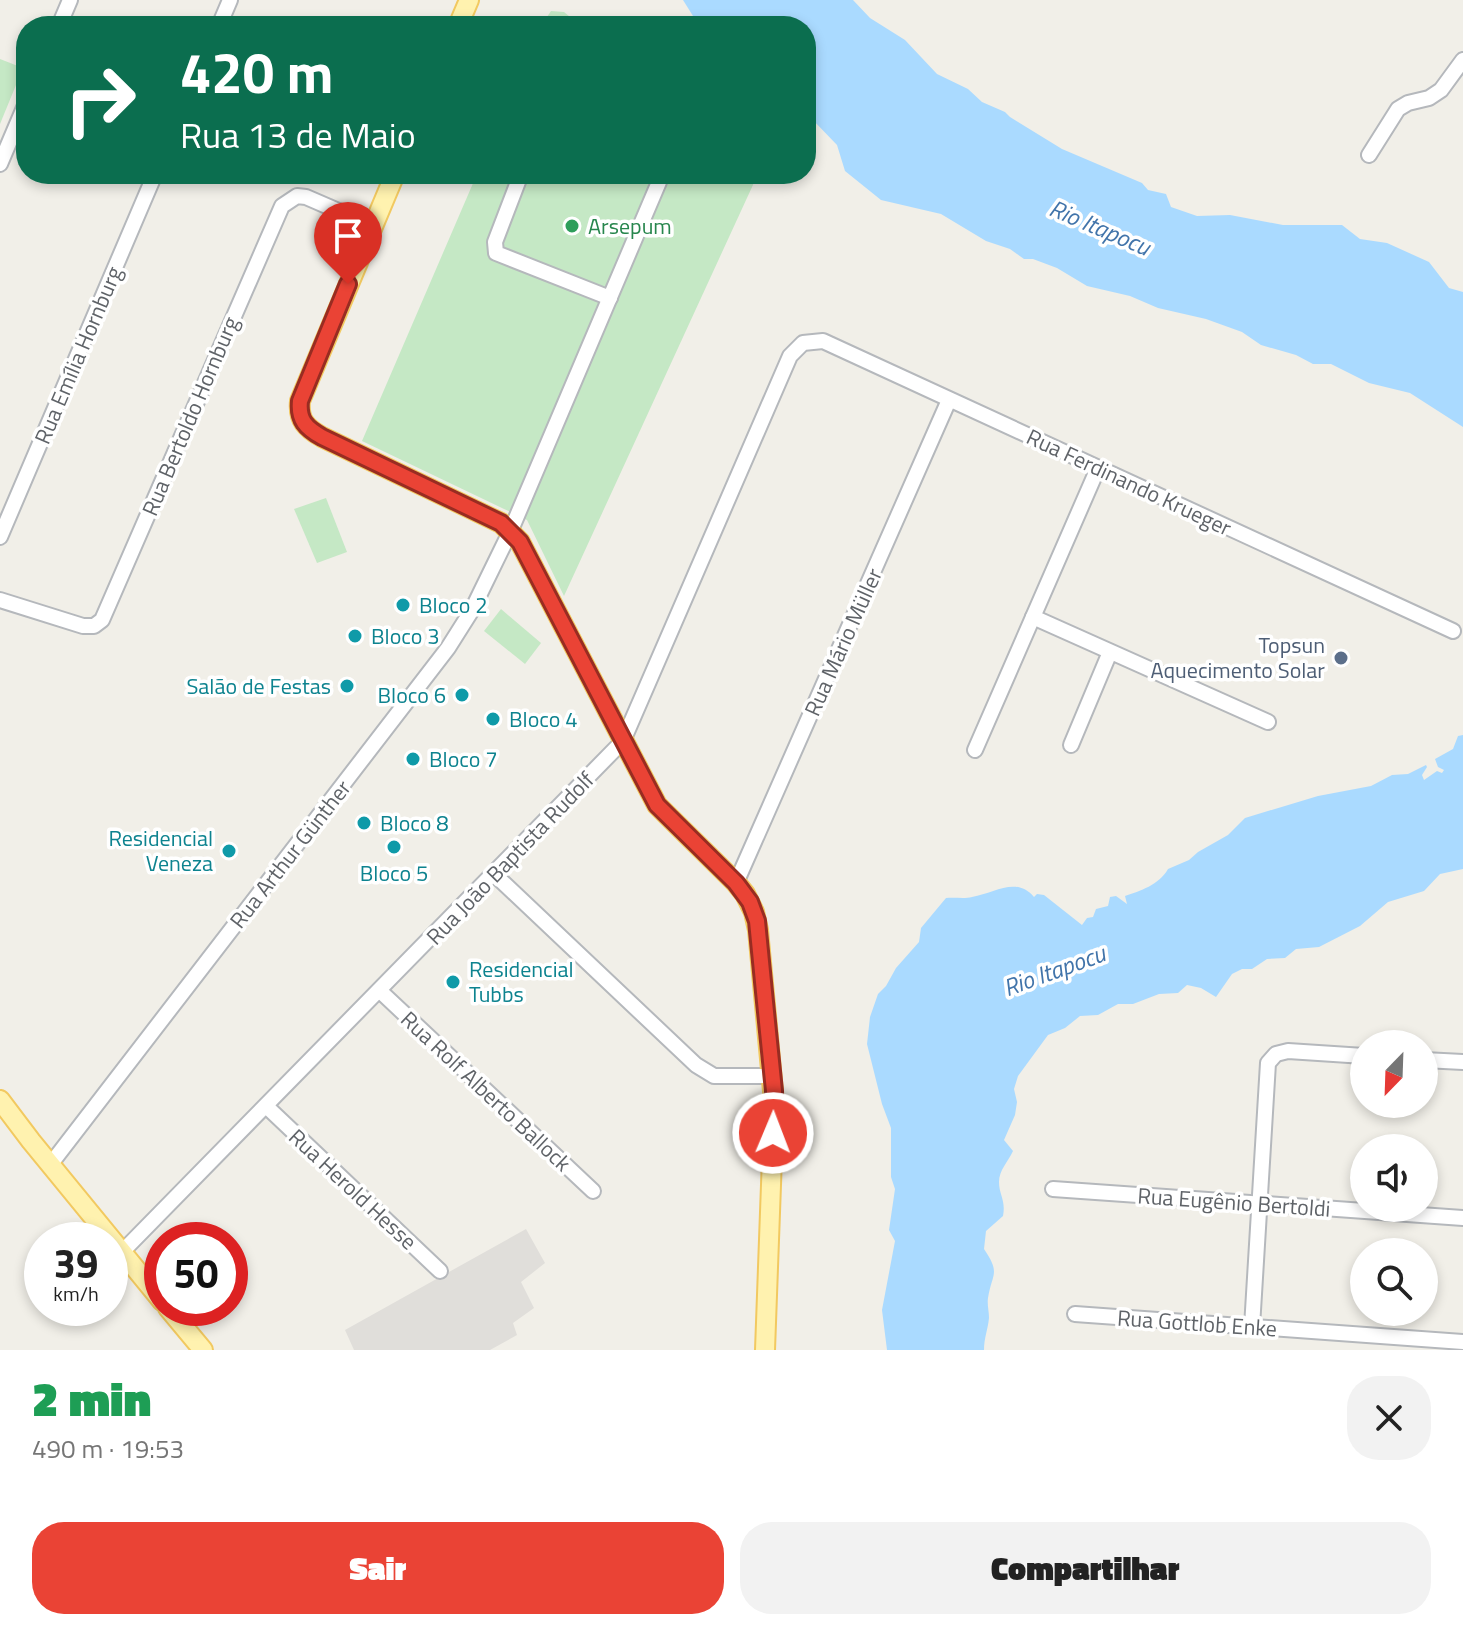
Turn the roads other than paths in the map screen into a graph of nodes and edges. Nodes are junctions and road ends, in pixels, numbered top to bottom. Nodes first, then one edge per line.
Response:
1 (1463, 60) edge
2 (16, 126) edge
3 (1369, 155) dead end
4 (0, 164) edge
5 (151, 184) edge
6 (391, 184) edge
7 (517, 184) edge
8 (658, 184) edge
9 (373, 226) junction
10 (610, 298) junction
11 (803, 343) joint
12 (949, 400) junction
13 (1098, 468) junction
14 (511, 530) junction
15 (0, 537) edge
16 (0, 600) edge
17 (1033, 617) junction
18 (1453, 631) dead end
19 (1110, 652) junction
20 (1268, 722) dead end
21 (623, 741) junction
22 (1071, 745) dead end
23 (975, 750) dead end
24 (494, 874) junction
25 (736, 883) junction
26 (380, 991) junction
27 (1350, 1055) edge
28 (1438, 1061) edge
29 (1463, 1062) edge
30 (772, 1076) junction
31 (0, 1100) edge
32 (266, 1106) junction
33 (50, 1165) junction
34 (1053, 1189) dead end
35 (593, 1191) dead end
36 (1258, 1203) junction
37 (1463, 1218) edge
38 (97, 1222) edge
39 (128, 1246) edge
40 (128, 1259) edge
41 (440, 1271) dead end
42 (144, 1279) edge
43 (1075, 1314) dead end
44 (183, 1326) edge
45 (1252, 1327) junction
46 (1463, 1342) edge
47 (203, 1350) edge
48 (765, 1350) edge

1 - 3 street
2 - 4 street
5 - 15 street, Rua Emília Hornburg
6 - 9 main road
7 - 10 street
8 - 10 street, Rua Arthur Günther
9 - 14 main road
9 - 16 street, Rua Bertoldo Hornburg
10 - 14 street, Rua Arthur Günther
11 - 12 street, Rua Ferdinando Krueger
11 - 21 street, Rua João Baptista Rudolf
12 - 13 street, Rua Ferdinando Krueger
12 - 25 street, Rua Mário Müller
13 - 17 street
13 - 18 street, Rua Ferdinando Krueger
14 - 21 main road
14 - 33 street, Rua Arthur Günther
17 - 19 street
17 - 23 street
19 - 20 street
19 - 22 street
21 - 24 street, Rua João Baptista Rudolf
21 - 25 main road
24 - 26 street, Rua João Baptista Rudolf
24 - 30 street
25 - 30 main road
26 - 32 street, Rua João Baptista Rudolf
26 - 35 street, Rua Rolf Alberto Ballock
27 - 36 street
28 - 29 street
30 - 48 main road
31 - 33 main road
32 - 39 street, Rua João Baptista Rudolf
32 - 41 street, Rua Herold Hesse
33 - 38 main road
34 - 36 street, Rua Eugênio Bertoldi
36 - 37 street, Rua Eugênio Bertoldi
36 - 45 street
40 - 42 main road
43 - 45 street, Rua Gottlob Enke
44 - 47 main road
45 - 46 street, Rua Gottlob Enke

